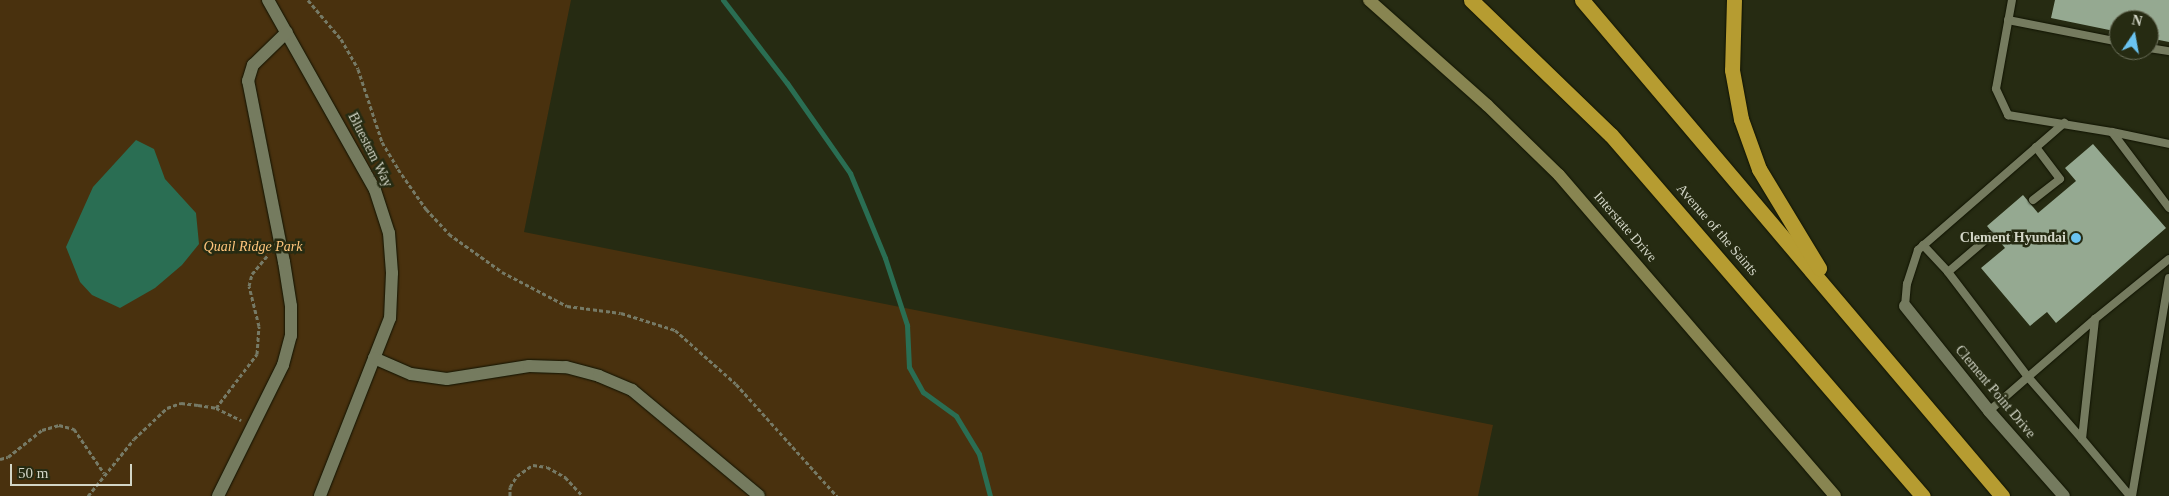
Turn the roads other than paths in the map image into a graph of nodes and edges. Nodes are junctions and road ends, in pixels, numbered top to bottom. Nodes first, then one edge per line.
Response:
1 (268, 0) edge
2 (1369, 0) edge
3 (1470, 0) edge
4 (1582, 0) edge
5 (1734, 0) edge
6 (2012, 0) edge
7 (2008, 20) junction
8 (287, 32) junction
9 (2109, 40) edge
10 (2064, 123) junction
11 (2112, 132) junction
12 (2169, 144) edge
13 (2036, 147) junction
14 (2033, 200) dead end
15 (2169, 208) edge
16 (1990, 236) dead end
17 (1923, 245) junction
18 (2169, 259) edge
19 (1948, 272) junction
20 (2169, 278) edge
21 (1842, 305) junction
22 (1905, 306) joint
23 (2095, 320) junction
24 (374, 358) junction
25 (2028, 377) junction
26 (1989, 411) junction
27 (2082, 439) junction
28 (218, 496) edge
29 (320, 496) edge
30 (759, 496) edge
31 (1835, 496) edge
32 (1923, 496) edge
33 (2002, 496) edge
34 (2064, 496) edge
35 (2131, 496) edge

1 - 8 street, Bluestem Way
2 - 31 main road, Interstate Drive
3 - 32 highway, Avenue of the Saints
4 - 21 highway
5 - 21 highway
6 - 7 lane
7 - 9 lane
7 - 10 lane
8 - 24 street, Bluestem Way
8 - 28 street
10 - 11 lane
10 - 13 lane
11 - 12 lane
11 - 15 lane
13 - 14 lane
13 - 17 lane
16 - 19 lane
17 - 19 lane
17 - 22 lane
18 - 23 lane
19 - 25 lane
20 - 35 lane
21 - 33 highway
22 - 26 street, Clement Point Drive
23 - 25 lane
23 - 27 lane
24 - 29 street, Bluestem Way
24 - 30 street
25 - 26 lane
25 - 27 lane
26 - 34 street, Clement Point Drive
27 - 35 lane

